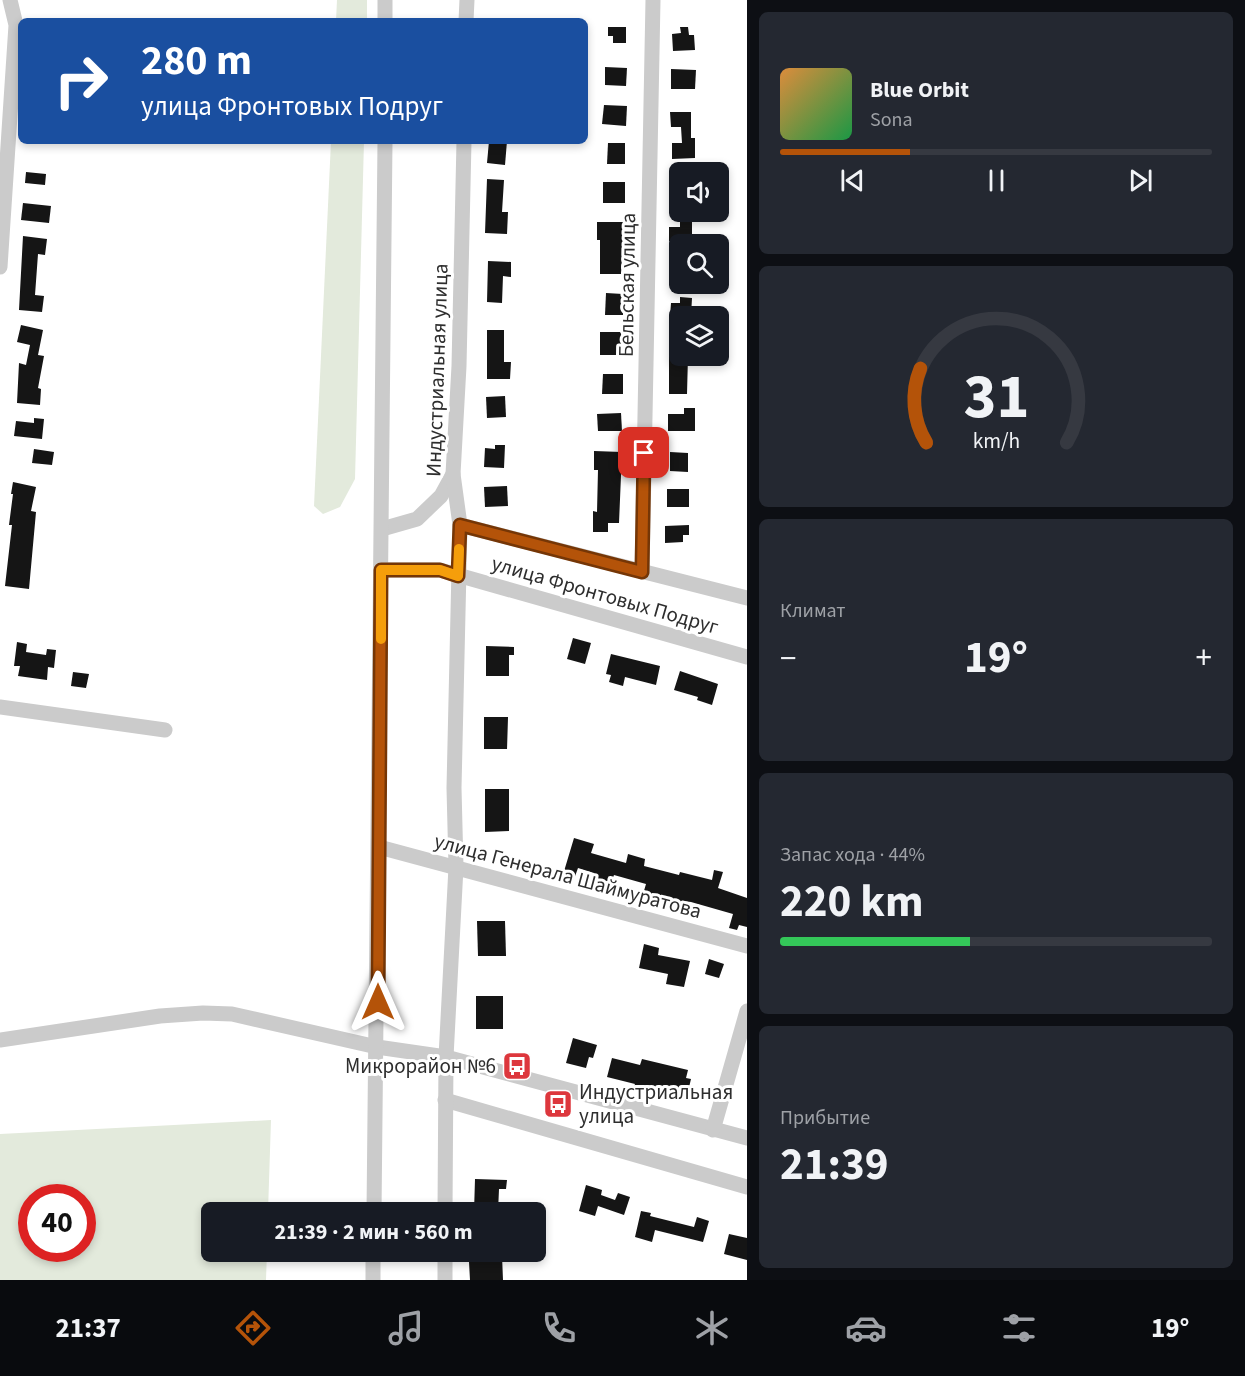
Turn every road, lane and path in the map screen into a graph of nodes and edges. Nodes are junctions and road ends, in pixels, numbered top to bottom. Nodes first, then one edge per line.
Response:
1 (10, 0) edge
2 (385, 0) edge
3 (467, 0) edge
4 (654, 0) edge
5 (385, 18) edge
6 (466, 18) edge
7 (385, 144) edge
8 (464, 144) edge
9 (2, 203) edge
10 (0, 267) edge
11 (453, 474) junction
12 (460, 525) junction
13 (382, 529) junction
14 (381, 570) junction
15 (642, 572) junction
16 (458, 576) junction
17 (747, 598) edge
18 (747, 657) edge
19 (0, 706) edge
20 (165, 730) dead end
21 (379, 847) junction
22 (456, 867) junction
23 (747, 946) edge
24 (747, 1011) edge
25 (0, 1040) edge
26 (377, 1047) junction
27 (446, 1057) junction
28 (445, 1100) junction
29 (713, 1130) junction
30 (747, 1138) edge
31 (747, 1187) edge
32 (374, 1202) edge
33 (445, 1202) edge
34 (373, 1262) edge
35 (445, 1262) edge
36 (373, 1280) edge
37 (445, 1280) edge

1 - 9 street
2 - 5 street
3 - 6 street
4 - 15 street, Бельская улица
7 - 13 street
8 - 11 street, Индустриальная улица
9 - 10 street
11 - 12 street, Индустриальная улица
11 - 13 street
12 - 15 street
12 - 16 street, Индустриальная улица
13 - 14 street
14 - 16 street, улица Фронтовых Подруг
14 - 21 street
15 - 17 street
16 - 18 street, улица Фронтовых Подруг
16 - 22 street, Индустриальная улица
19 - 20 street
21 - 22 street, улица Генерала Шаймуратова
21 - 26 street
22 - 23 street, улица Генерала Шаймуратова
22 - 27 street, Индустриальная улица
24 - 29 street
25 - 26 street
26 - 27 street
26 - 32 street
27 - 28 street, Индустриальная улица
27 - 29 street
28 - 31 street
28 - 33 street, Индустриальная улица
29 - 30 street
34 - 36 street
35 - 37 street

